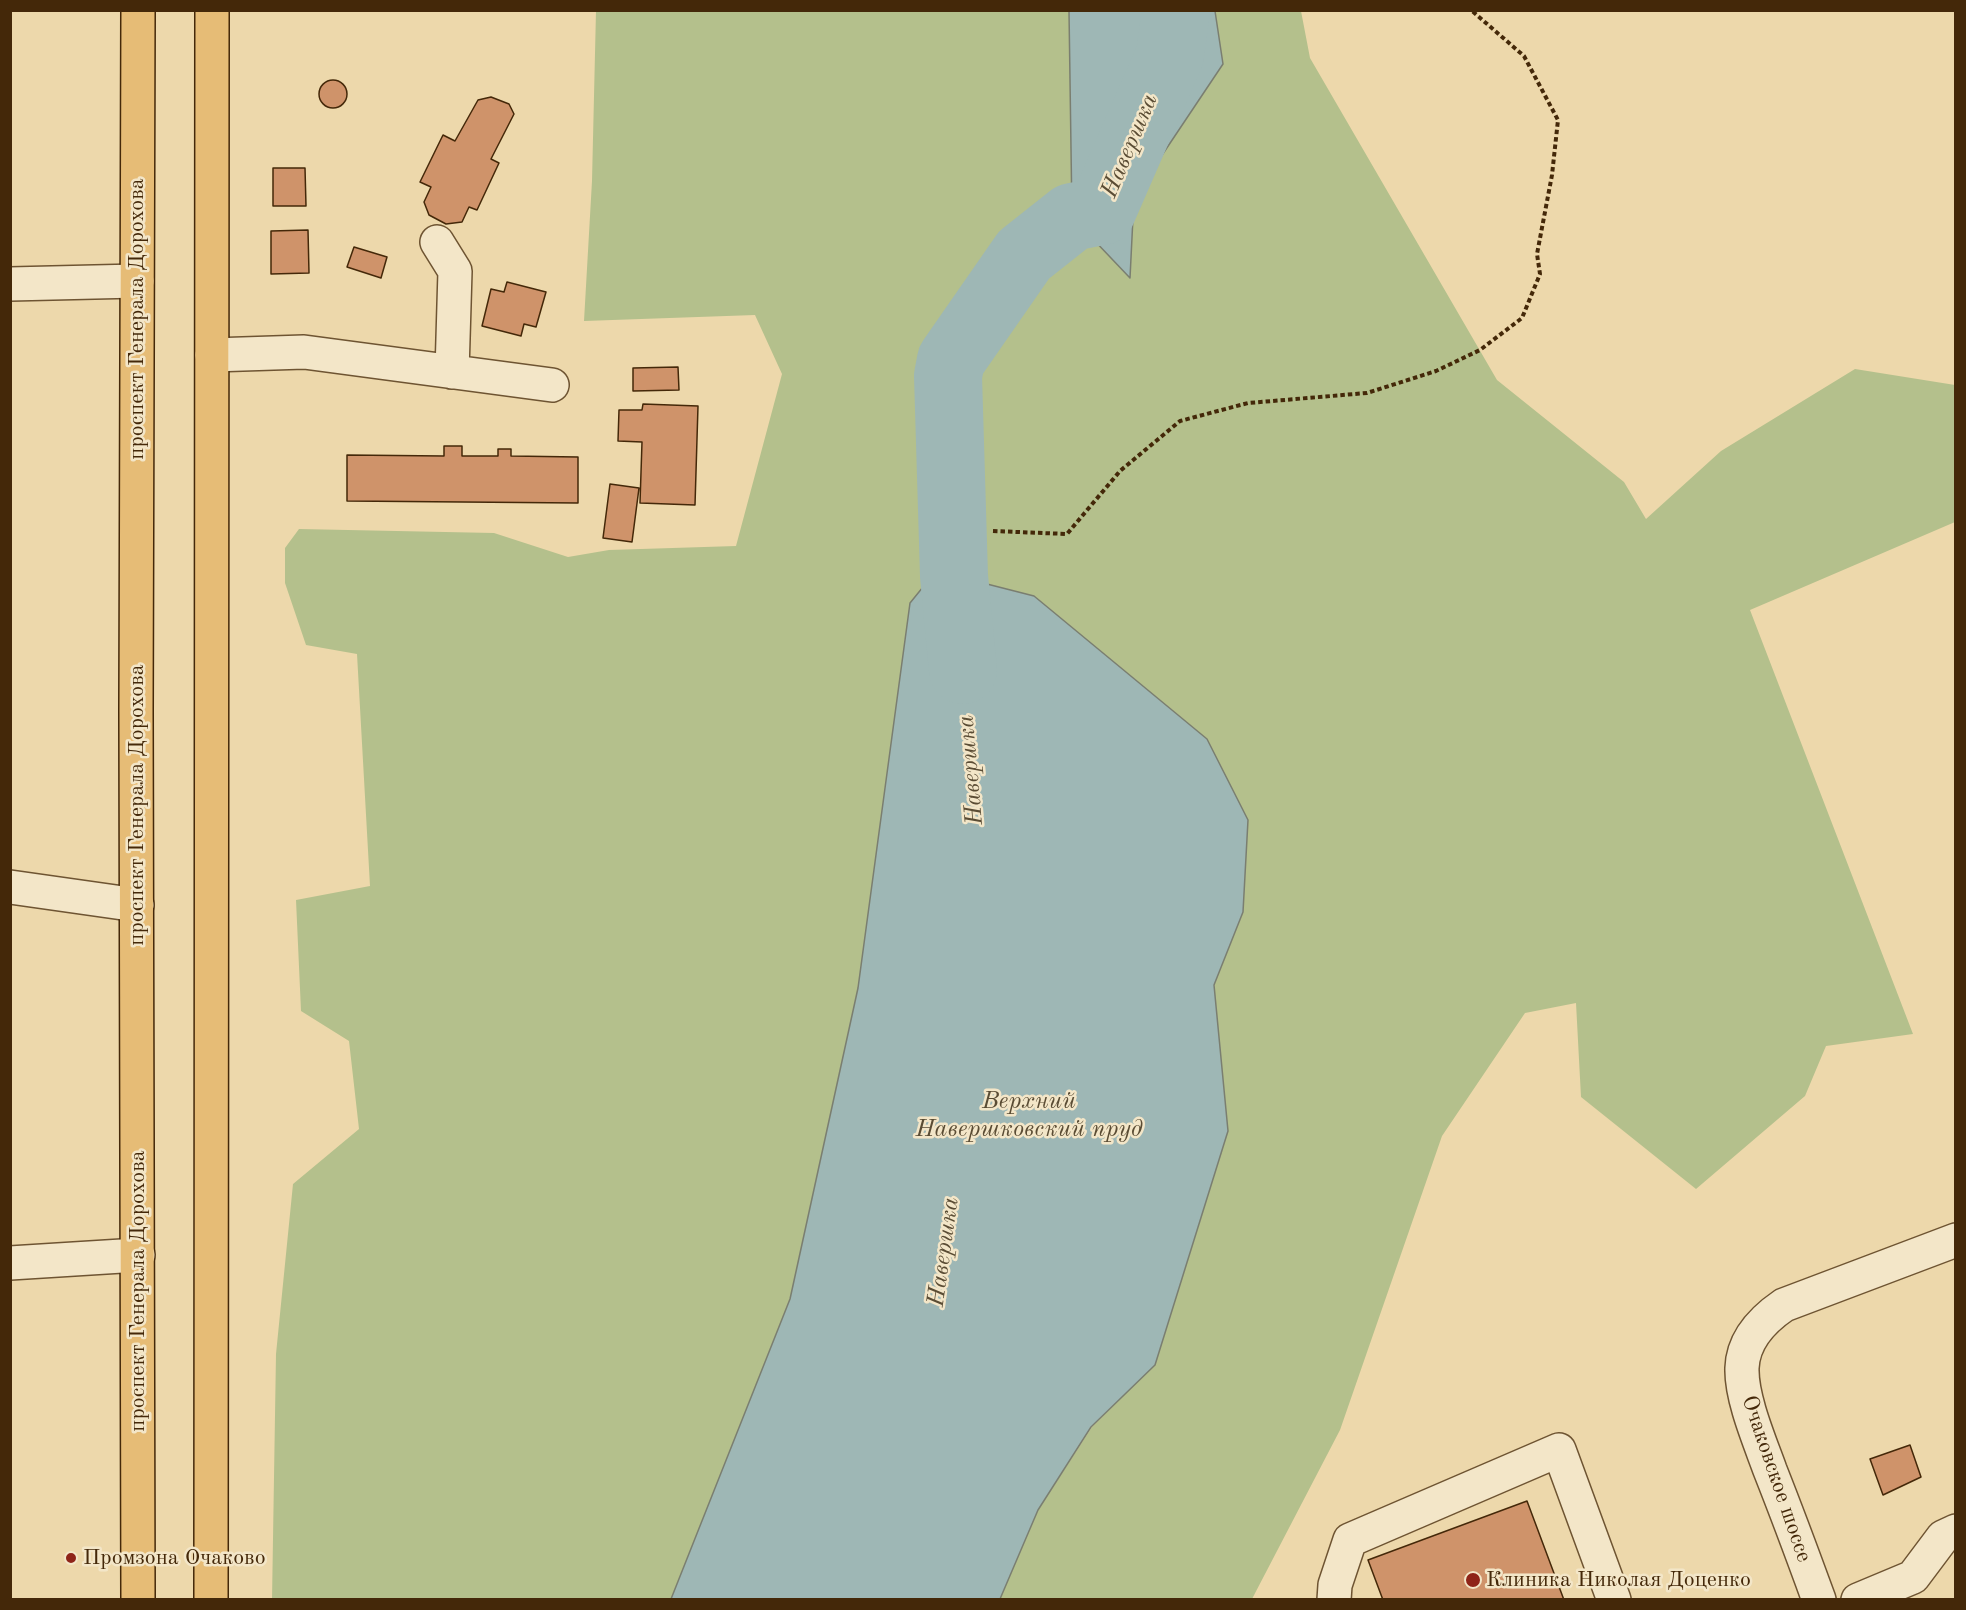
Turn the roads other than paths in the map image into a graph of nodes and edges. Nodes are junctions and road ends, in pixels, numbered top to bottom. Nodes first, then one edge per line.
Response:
1 (138, 10) edge
2 (212, 10) edge
3 (437, 243) dead end
4 (137, 281) junction
5 (10, 284) edge
6 (212, 355) junction
7 (452, 372) junction
8 (552, 385) dead end
9 (10, 887) edge
10 (137, 905) junction
11 (1956, 1240) edge
12 (138, 1256) junction
13 (10, 1263) edge
14 (1956, 1531) edge
15 (138, 1599) edge
16 (211, 1599) edge
17 (1334, 1599) edge
18 (1614, 1599) edge
19 (1819, 1599) edge
20 (1858, 1599) edge

1 - 4 main road, проспект Генерала Дорохова
2 - 6 main road
3 - 7 street
4 - 5 street
4 - 10 main road, проспект Генерала Дорохова
6 - 7 street
6 - 16 main road
7 - 8 street
9 - 10 street
10 - 12 main road, проспект Генерала Дорохова
11 - 19 street, Очаковское шоссе
12 - 13 street
12 - 15 main road, проспект Генерала Дорохова
14 - 20 street
17 - 18 street

